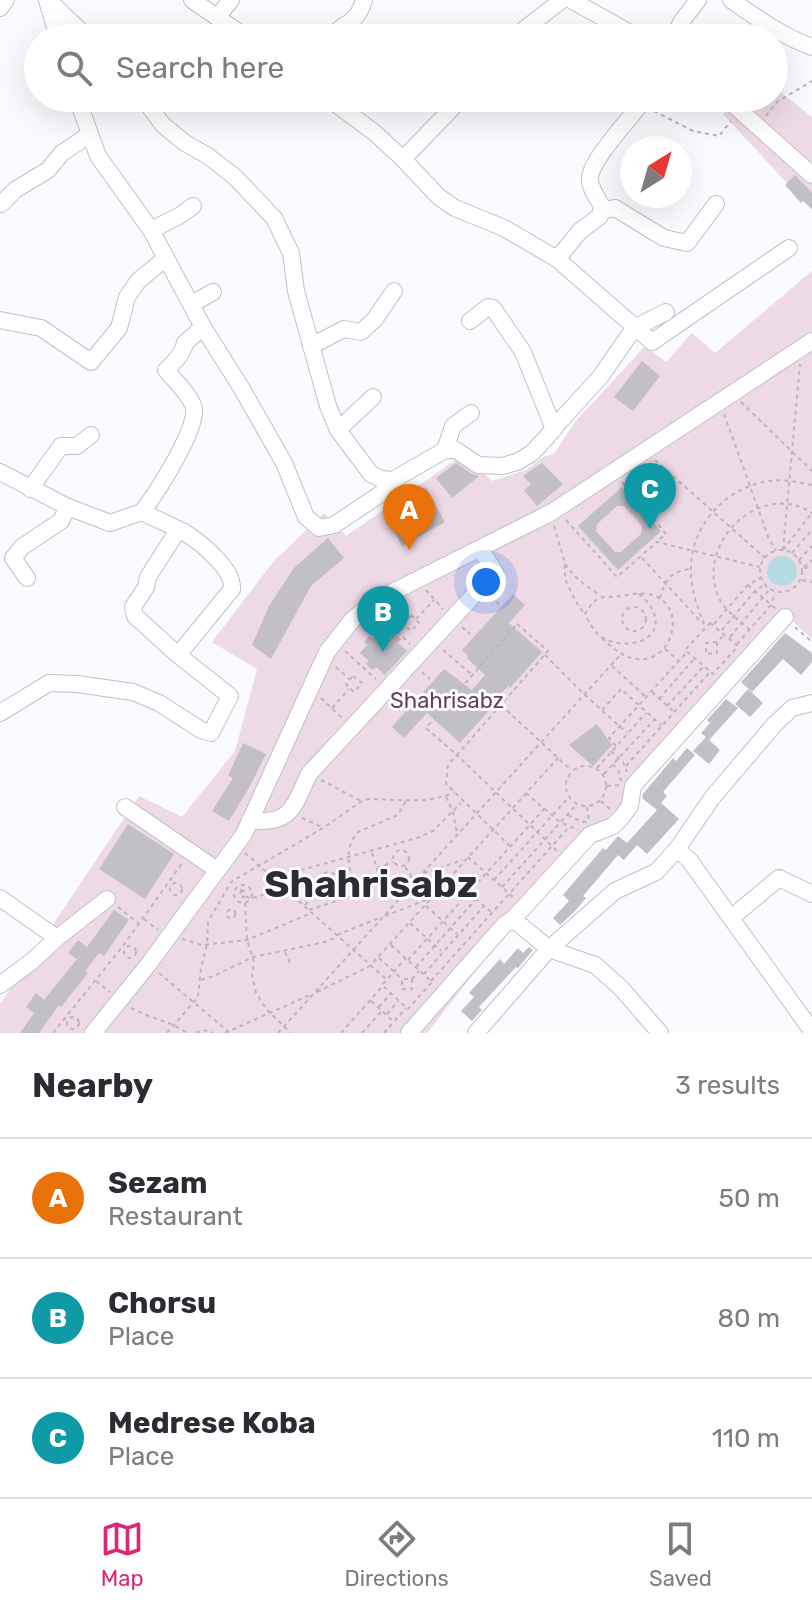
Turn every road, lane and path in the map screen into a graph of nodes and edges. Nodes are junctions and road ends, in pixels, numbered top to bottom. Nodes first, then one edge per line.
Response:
1 (6, 0) edge
2 (47, 0) edge
3 (192, 0) edge
4 (231, 0) edge
5 (364, 0) edge
6 (562, 0) edge
7 (571, 0) edge
8 (698, 0) edge
9 (731, 0) edge
10 (0, 8) edge
11 (218, 16) junction
12 (54, 24) edge
13 (73, 24) edge
14 (229, 24) edge
15 (347, 24) edge
16 (531, 24) edge
17 (614, 24) edge
18 (680, 24) edge
19 (764, 24) edge
20 (788, 37) edge
21 (812, 47) edge
22 (812, 81) edge
23 (788, 95) edge
24 (82, 112) edge
25 (153, 112) edge
26 (347, 112) edge
27 (448, 112) edge
28 (634, 112) edge
29 (656, 112) edge
30 (739, 112) edge
31 (741, 112) edge
32 (769, 112) edge
33 (757, 126) junction
34 (89, 135) junction
35 (403, 159) junction
36 (812, 175) edge
37 (1, 204) edge
38 (716, 204) dead end
39 (193, 206) dead end
40 (601, 211) junction
41 (151, 230) junction
42 (789, 248) dead end
43 (166, 258) junction
44 (557, 259) junction
45 (394, 291) dead end
46 (213, 292) dead end
47 (191, 304) junction
48 (666, 312) dead end
49 (0, 320) edge
50 (470, 321) dead end
51 (203, 327) junction
52 (634, 328) junction
53 (812, 341) edge
54 (311, 346) junction
55 (800, 362) dead end
56 (373, 397) dead end
57 (741, 402) dead end
58 (471, 413) dead end
59 (723, 413) dead end
60 (554, 429) junction
61 (338, 430) junction
62 (91, 435) dead end
63 (445, 450) junction
64 (792, 451) junction
65 (654, 459) dead end
66 (615, 471) junction
67 (812, 471) edge
68 (0, 472) edge
69 (393, 480) junction
70 (789, 480) junction
71 (812, 485) edge
72 (750, 486) junction
73 (30, 489) junction
74 (787, 504) junction
75 (68, 507) junction
76 (758, 508) junction
77 (713, 511) junction
78 (142, 512) junction
79 (812, 513) edge
80 (555, 516) junction
81 (731, 527) junction
82 (178, 530) junction
83 (812, 530) edge
84 (657, 542) junction
85 (812, 546) edge
86 (480, 549) junction
87 (776, 550) junction
88 (783, 550) junction
89 (693, 551) junction
90 (792, 553) junction
91 (716, 556) junction
92 (641, 557) junction
93 (765, 558) junction
94 (799, 560) junction
95 (812, 560) edge
96 (565, 563) junction
97 (760, 567) junction
98 (812, 567) edge
99 (802, 568) junction
100 (690, 569) junction
101 (27, 578) dead end
102 (761, 578) junction
103 (801, 580) junction
104 (664, 582) junction
105 (812, 582) edge
106 (765, 584) junction
107 (770, 589) junction
108 (776, 592) junction
109 (638, 593) junction
110 (601, 596) junction
111 (659, 598) junction
112 (435, 600) dead end
113 (392, 605) dead end
114 (727, 609) junction
115 (379, 614) dead end
116 (585, 614) junction
117 (734, 616) junction
118 (785, 617) dead end
119 (407, 619) junction
120 (415, 619) junction
121 (742, 623) junction
122 (705, 625) junction
123 (713, 625) junction
124 (643, 626) joint
125 (750, 630) junction
126 (720, 631) junction
127 (812, 632) edge
128 (724, 635) junction
129 (805, 636) dead end
130 (602, 638) junction
131 (729, 638) junction
132 (433, 641) junction
133 (717, 642) dead end
134 (737, 645) junction
135 (663, 648) junction
136 (345, 650) dead end
137 (687, 652) junction
138 (420, 654) junction
139 (621, 654) junction
140 (178, 655) junction
141 (545, 655) junction
142 (695, 658) junction
143 (679, 661) junction
144 (334, 665) dead end
145 (611, 665) junction
146 (703, 666) junction
147 (710, 672) junction
148 (472, 675) junction
149 (350, 680) junction
150 (350, 688) junction
151 (387, 690) junction
152 (651, 692) junction
153 (585, 695) junction
154 (319, 696) dead end
155 (646, 697) junction
156 (659, 699) junction
157 (812, 703) edge
158 (501, 705) junction
159 (639, 705) junction
160 (3, 706) edge
161 (667, 706) junction
162 (332, 708) junction
163 (602, 710) junction
164 (646, 712) junction
165 (674, 712) junction
166 (654, 719) junction
167 (662, 726) junction
168 (352, 727) junction
169 (620, 727) junction
170 (627, 733) junction
171 (541, 743) junction
172 (616, 746) junction
173 (643, 747) junction
174 (611, 751) junction
175 (457, 755) junction
176 (558, 758) junction
177 (619, 758) junction
178 (657, 760) junction
179 (613, 764) junction
180 (625, 767) junction
181 (596, 769) junction
182 (572, 771) junction
183 (603, 776) junction
184 (629, 778) dead end
185 (454, 792) junction
186 (495, 793) junction
187 (526, 793) junction
188 (620, 794) dead end
189 (446, 796) junction
190 (569, 797) junction
191 (406, 800) junction
192 (463, 801) junction
193 (617, 803) dead end
194 (577, 804) junction
195 (125, 807) dead end
196 (545, 808) junction
197 (512, 809) junction
198 (453, 812) junction
199 (476, 814) junction
200 (553, 815) junction
201 (567, 815) junction
202 (607, 815) dead end
203 (250, 820) junction
204 (593, 821) dead end
205 (560, 822) junction
206 (530, 825) junction
207 (569, 827) junction
208 (493, 830) junction
209 (580, 830) dead end
210 (537, 832) junction
211 (457, 834) junction
212 (544, 840) junction
213 (396, 844) junction
214 (510, 846) junction
215 (552, 846) junction
216 (677, 849) junction
217 (372, 851) junction
218 (398, 851) junction
219 (190, 852) junction
220 (244, 852) dead end
221 (346, 858) junction
222 (467, 858) junction
223 (567, 860) junction
224 (394, 861) junction
225 (324, 864) junction
226 (260, 866) junction
227 (405, 866) junction
228 (377, 868) junction
229 (217, 870) junction
230 (326, 873) junction
231 (423, 873) junction
232 (486, 873) junction
233 (451, 876) junction
234 (411, 877) junction
235 (494, 880) junction
236 (415, 881) junction
237 (229, 884) junction
238 (279, 884) junction
239 (323, 885) junction
240 (382, 886) junction
241 (502, 887) junction
242 (235, 888) junction
243 (469, 892) junction
244 (357, 894) junction
245 (509, 894) junction
246 (812, 894) edge
247 (0, 898) edge
248 (432, 898) junction
249 (107, 899) joint
250 (250, 899) junction
251 (476, 899) junction
252 (245, 903) junction
253 (425, 905) junction
254 (303, 906) junction
255 (484, 906) junction
256 (245, 910) junction
257 (310, 912) junction
258 (235, 913) dead end
259 (508, 916) junction
260 (383, 917) junction
261 (143, 918) junction
262 (731, 918) junction
263 (443, 922) junction
264 (139, 923) junction
265 (409, 923) junction
266 (450, 928) junction
267 (458, 935) junction
268 (337, 936) junction
269 (175, 937) junction
270 (57, 938) junction
271 (427, 939) junction
272 (247, 940) junction
273 (207, 944) junction
274 (390, 944) junction
275 (124, 946) junction
276 (435, 946) junction
277 (549, 949) junction
278 (352, 950) junction
279 (284, 951) junction
280 (443, 953) junction
281 (143, 956) junction
282 (253, 957) junction
283 (378, 957) junction
284 (407, 959) junction
285 (290, 963) dead end
286 (370, 966) junction
287 (416, 967) junction
288 (420, 970) junction
289 (394, 972) junction
290 (424, 974) junction
291 (402, 979) junction
292 (412, 979) junction
293 (96, 980) junction
294 (200, 980) junction
295 (387, 980) junction
296 (431, 981) junction
297 (0, 985) edge
298 (383, 986) junction
299 (402, 989) junction
300 (391, 993) junction
301 (313, 994) junction
302 (395, 997) junction
303 (120, 999) junction
304 (399, 1000) junction
305 (370, 1001) junction
306 (194, 1003) junction
307 (407, 1007) junction
308 (378, 1008) junction
309 (382, 1011) junction
310 (270, 1013) junction
311 (386, 1015) junction
312 (394, 1022) junction
313 (174, 1024) junction
314 (284, 1026) junction
315 (87, 1031) edge
316 (342, 1031) edge
317 (812, 1031) edge
318 (53, 1033) edge
319 (77, 1033) edge
320 (167, 1033) edge
321 (187, 1033) edge
322 (196, 1033) edge
323 (214, 1033) edge
324 (228, 1033) edge
325 (278, 1033) edge
326 (291, 1033) edge
327 (348, 1033) edge
328 (362, 1033) edge
329 (384, 1033) edge
330 (409, 1033) edge
331 (476, 1033) edge
332 (660, 1033) edge

1 - 10 street
2 - 12 street
2 - 13 street
3 - 11 street
4 - 11 street
5 - 15 street
6 - 16 street
7 - 17 street
8 - 18 street
9 - 19 street
11 - 14 street
20 - 21 street
22 - 23 path
24 - 34 street
25 - 54 street
26 - 35 street
27 - 35 street
28 - 40 street
29 - 30 path
31 - 33 street
32 - 33 path
33 - 36 street
34 - 37 street
34 - 41 street
35 - 44 street
38 - 40 street
39 - 41 street
40 - 44 street
41 - 43 street
42 - 52 street
43 - 47 street
43 - 49 street
44 - 52 street
45 - 54 street
46 - 47 street
47 - 51 street
48 - 52 street
50 - 60 street
51 - 69 street
51 - 78 street
52 - 60 street
53 - 66 street
54 - 61 street
55 - 64 path
56 - 61 street
57 - 64 path
58 - 63 street
59 - 72 path
60 - 63 street
61 - 69 street
62 - 73 street
63 - 69 street
64 - 67 path
64 - 70 path
65 - 77 path
66 - 80 street
66 - 84 path
68 - 73 street
70 - 71 path
70 - 72 path
70 - 74 path
72 - 76 path
72 - 77 path
73 - 75 street
74 - 76 path
74 - 79 path
74 - 88 path
75 - 78 street
75 - 101 street
76 - 81 path
76 - 87 path
77 - 81 path
77 - 89 path
78 - 82 street
79 - 88 path
80 - 86 street
80 - 92 path
80 - 96 path
81 - 91 path
81 - 93 path
82 - 140 street
82 - 140 street
83 - 90 path
84 - 89 path
84 - 92 path
85 - 94 path
86 - 132 street
86 - 203 street
87 - 88 path
87 - 93 path
88 - 90 path
89 - 91 path
89 - 100 path
90 - 94 path
91 - 97 path
91 - 114 path
92 - 104 path
93 - 97 path
94 - 99 path
95 - 99 path
96 - 110 path
96 - 116 path
97 - 102 path
98 - 99 path
99 - 103 path
100 - 104 path
100 - 122 path
102 - 106 path
102 - 114 path
103 - 105 path
103 - 108 path
104 - 111 path
104 - 122 path
106 - 107 path
106 - 117 path
107 - 108 path
107 - 121 path
108 - 125 path
109 - 110 path
109 - 111 path
109 - 130 path
110 - 116 path
111 - 135 path
112 - 120 path
113 - 119 path
114 - 117 path
114 - 123 path
115 - 138 path
116 - 130 path
117 - 121 path
117 - 126 path
118 - 178 street
119 - 120 path
119 - 120 path
121 - 125 path
121 - 131 path
122 - 123 path
122 - 137 path
123 - 126 path
124 - 124 path
125 - 134 path
126 - 128 path
127 - 129 path
128 - 131 path
128 - 133 path
130 - 139 path
131 - 134 path
132 - 138 street
132 - 148 path
134 - 147 path
135 - 139 path
135 - 143 path
136 - 151 path
137 - 142 path
137 - 143 path
138 - 151 street
139 - 145 path
140 - 160 street
141 - 148 path
141 - 153 path
141 - 158 path
142 - 146 path
142 - 156 path
143 - 152 path
144 - 149 path
145 - 153 path
145 - 155 path
146 - 147 path
146 - 161 path
147 - 165 path
148 - 175 path
149 - 150 path
149 - 150 path
150 - 162 path
151 - 168 street
152 - 155 path
152 - 156 path
153 - 163 path
153 - 171 path
154 - 162 path
155 - 159 path
156 - 161 path
157 - 216 street
158 - 171 path
158 - 175 path
159 - 163 path
159 - 164 path
159 - 169 path
161 - 165 path
162 - 168 path
163 - 169 path
164 - 166 path
164 - 170 path
165 - 167 path
166 - 167 path
166 - 177 path
167 - 173 path
168 - 203 street
169 - 170 path
169 - 172 path
170 - 172 path
171 - 176 path
171 - 186 path
172 - 174 path
173 - 178 path
173 - 180 path
174 - 177 path
174 - 181 path
175 - 185 path
175 - 186 path
176 - 182 path
176 - 187 path
177 - 179 path
177 - 180 path
178 - 223 street
179 - 183 path
179 - 188 path
180 - 184 path
181 - 182 path
181 - 183 path
182 - 190 path
183 - 194 path
185 - 189 path
185 - 192 path
186 - 197 path
186 - 199 path
187 - 196 path
187 - 197 path
189 - 191 path
189 - 198 path
190 - 194 path
190 - 200 path
191 - 221 path
191 - 226 path
192 - 198 path
192 - 199 path
193 - 202 path
194 - 201 path
195 - 219 street
196 - 200 path
196 - 206 path
197 - 206 path
197 - 208 path
198 - 211 path
198 - 213 path
199 - 208 path
199 - 211 path
200 - 205 path
200 - 210 path
201 - 204 path
201 - 205 path
203 - 229 street
205 - 207 path
205 - 212 path
206 - 210 path
206 - 214 path
207 - 209 path
207 - 215 path
208 - 214 path
208 - 222 path
210 - 212 path
210 - 235 path
211 - 231 path
212 - 215 path
212 - 241 path
213 - 217 path
213 - 218 path
214 - 232 path
215 - 223 path
215 - 245 path
216 - 262 street
216 - 277 street
217 - 221 path
217 - 228 path
218 - 224 path
218 - 227 path
219 - 229 street
219 - 261 path
220 - 226 path
221 - 225 path
221 - 244 path
222 - 231 path
222 - 232 path
222 - 233 path
223 - 259 street
224 - 227 path
224 - 228 path
225 - 230 path
225 - 238 path
226 - 237 path
226 - 238 path
227 - 234 path
228 - 240 path
229 - 269 street
230 - 239 path
230 - 239 path
231 - 236 path
232 - 235 path
232 - 243 path
233 - 243 path
233 - 248 path
234 - 236 path
234 - 240 path
235 - 241 path
236 - 260 path
237 - 242 path
237 - 273 path
238 - 250 path
238 - 254 path
239 - 254 path
240 - 244 path
241 - 245 path
242 - 250 path
242 - 250 path
242 - 252 path
243 - 251 path
243 - 263 path
244 - 257 path
245 - 259 path
245 - 259 path
246 - 262 street
247 - 270 street
248 - 253 path
248 - 260 path
249 - 264 path
249 - 270 street
250 - 252 path
251 - 255 path
251 - 266 path
252 - 256 path
253 - 263 path
253 - 265 path
254 - 257 path
255 - 259 path
255 - 267 path
256 - 258 path
256 - 272 path
257 - 268 path
257 - 272 path
259 - 277 street
259 - 296 path
259 - 330 street
260 - 268 path
260 - 278 path
261 - 264 path
261 - 269 path
262 - 317 street
263 - 266 path
263 - 271 path
264 - 275 path
265 - 271 path
265 - 274 path
266 - 267 path
266 - 276 path
267 - 280 path
268 - 278 path
268 - 279 path
269 - 273 path
269 - 281 street
270 - 297 street
271 - 276 path
271 - 284 path
272 - 273 path
272 - 282 path
273 - 294 path
274 - 283 path
274 - 284 path
275 - 281 path
275 - 281 path
275 - 293 path
276 - 280 path
276 - 287 path
277 - 331 street
277 - 332 street
278 - 286 path
278 - 301 path
279 - 282 path
279 - 285 path
280 - 290 path
281 - 303 street
281 - 306 path
282 - 294 path
282 - 310 path
283 - 286 path
283 - 289 path
284 - 287 path
284 - 289 path
286 - 295 path
286 - 301 path
287 - 288 path
288 - 290 path
288 - 292 path
289 - 291 path
289 - 295 path
290 - 296 path
291 - 292 path
291 - 299 path
292 - 299 path
293 - 303 path
293 - 318 path
294 - 306 path
295 - 298 path
296 - 307 path
298 - 300 path
298 - 305 path
299 - 302 path
300 - 302 path
300 - 308 path
301 - 310 path
301 - 314 path
302 - 304 path
303 - 313 path
303 - 315 street
304 - 307 path
304 - 311 path
305 - 308 path
305 - 316 path
306 - 313 path
306 - 324 path
307 - 312 path
308 - 309 path
309 - 311 path
309 - 328 path
310 - 314 path
310 - 324 path
311 - 312 path
312 - 329 path
313 - 320 path
313 - 321 path
314 - 325 path
314 - 326 path
315 - 319 path
316 - 327 path
322 - 323 path

